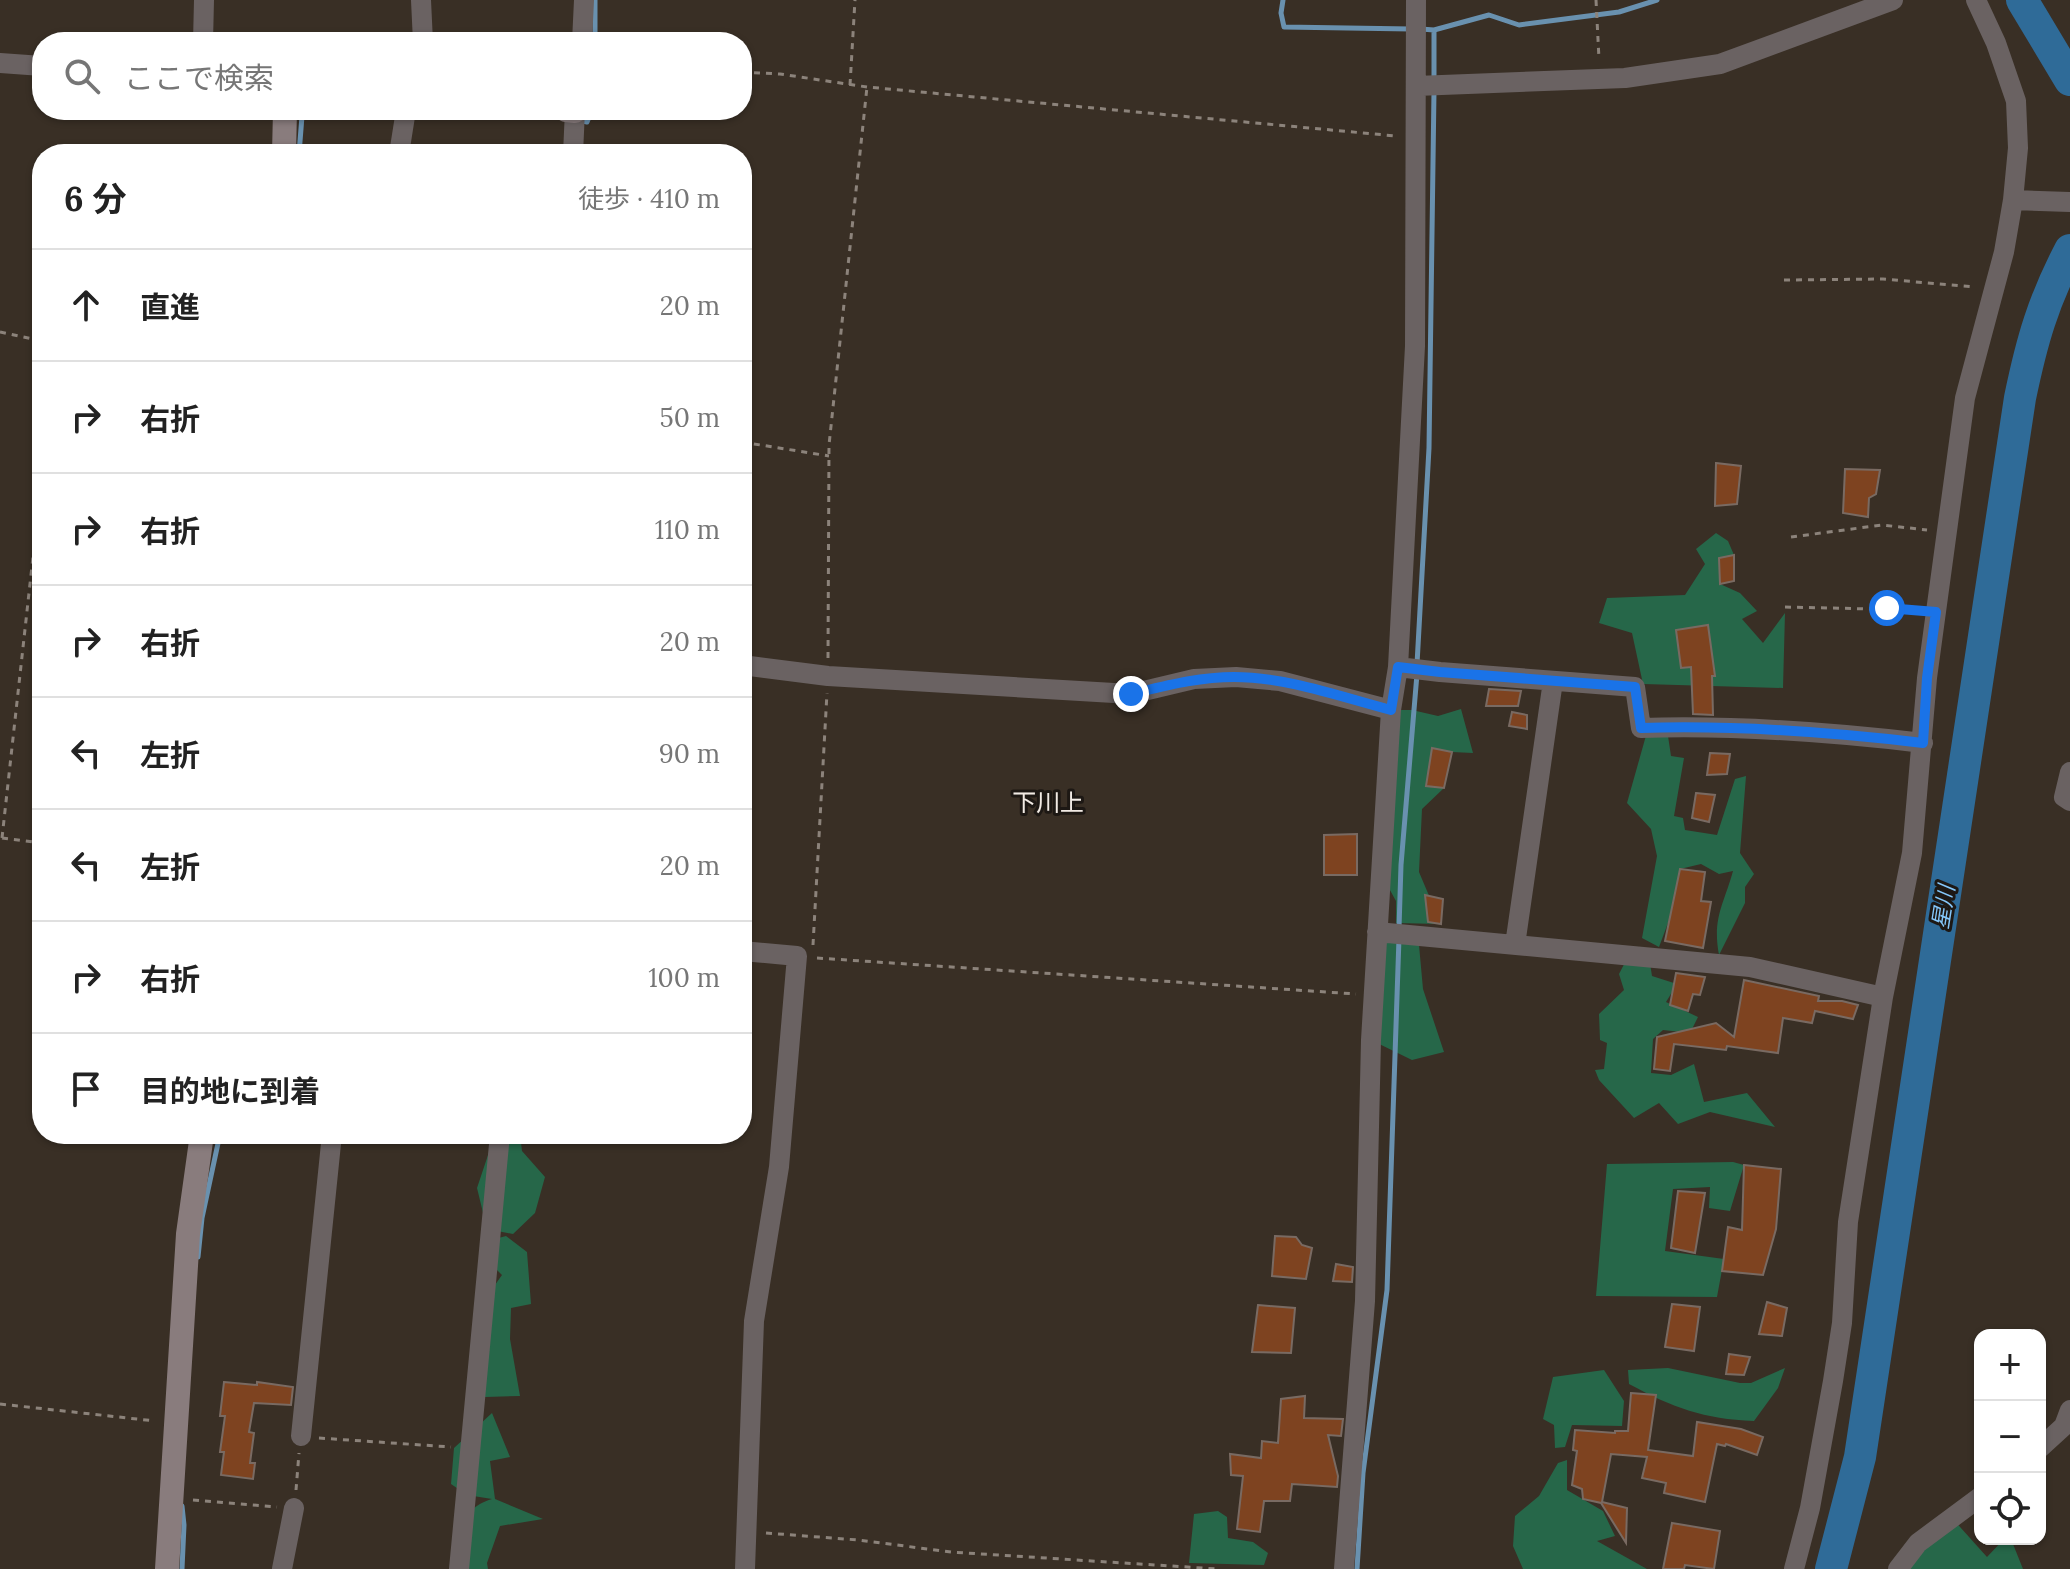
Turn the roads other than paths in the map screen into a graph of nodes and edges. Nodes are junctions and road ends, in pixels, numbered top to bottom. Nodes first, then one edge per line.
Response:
1 (204, 0) edge
2 (421, 0) edge
3 (584, 0) edge
4 (1416, 0) edge
5 (1893, 0) edge
6 (1976, 0) edge
7 (203, 32) edge
8 (423, 32) edge
9 (582, 32) edge
10 (0, 63) edge
11 (32, 65) edge
12 (1416, 86) junction
13 (285, 120) edge
14 (404, 120) edge
15 (575, 120) edge
16 (284, 144) edge
17 (401, 144) edge
18 (573, 144) edge
19 (2019, 200) junction
20 (2070, 202) edge
21 (752, 666) edge
22 (1398, 667) junction
23 (1553, 681) junction
24 (1391, 710) junction
25 (1923, 743) junction
26 (2070, 772) edge
27 (2070, 801) edge
28 (1377, 932) junction
29 (1515, 945) junction
30 (752, 952) edge
31 (1883, 997) junction
32 (201, 1144) edge
33 (331, 1144) edge
34 (499, 1144) edge
35 (2070, 1410) edge
36 (301, 1436) road end
37 (2046, 1442) edge
38 (1974, 1501) edge
39 (294, 1508) road end
40 (167, 1569) edge
41 (282, 1569) edge
42 (459, 1569) edge
43 (745, 1569) edge
44 (1344, 1569) edge
45 (1794, 1569) edge
46 (1898, 1569) edge

1 - 7 street
2 - 8 street
3 - 9 street
4 - 12 street
5 - 12 street
6 - 19 street
10 - 11 street
12 - 22 street
13 - 16 street
14 - 17 street
15 - 18 street
19 - 20 street
19 - 25 street
21 - 24 street
22 - 23 street
22 - 24 street
23 - 25 street
23 - 29 street
24 - 28 street
25 - 31 street
26 - 27 street
28 - 29 street
28 - 44 street
29 - 31 street
30 - 43 street
31 - 45 street
32 - 40 street
33 - 36 street
34 - 42 street
35 - 37 street
38 - 46 street
39 - 41 street

